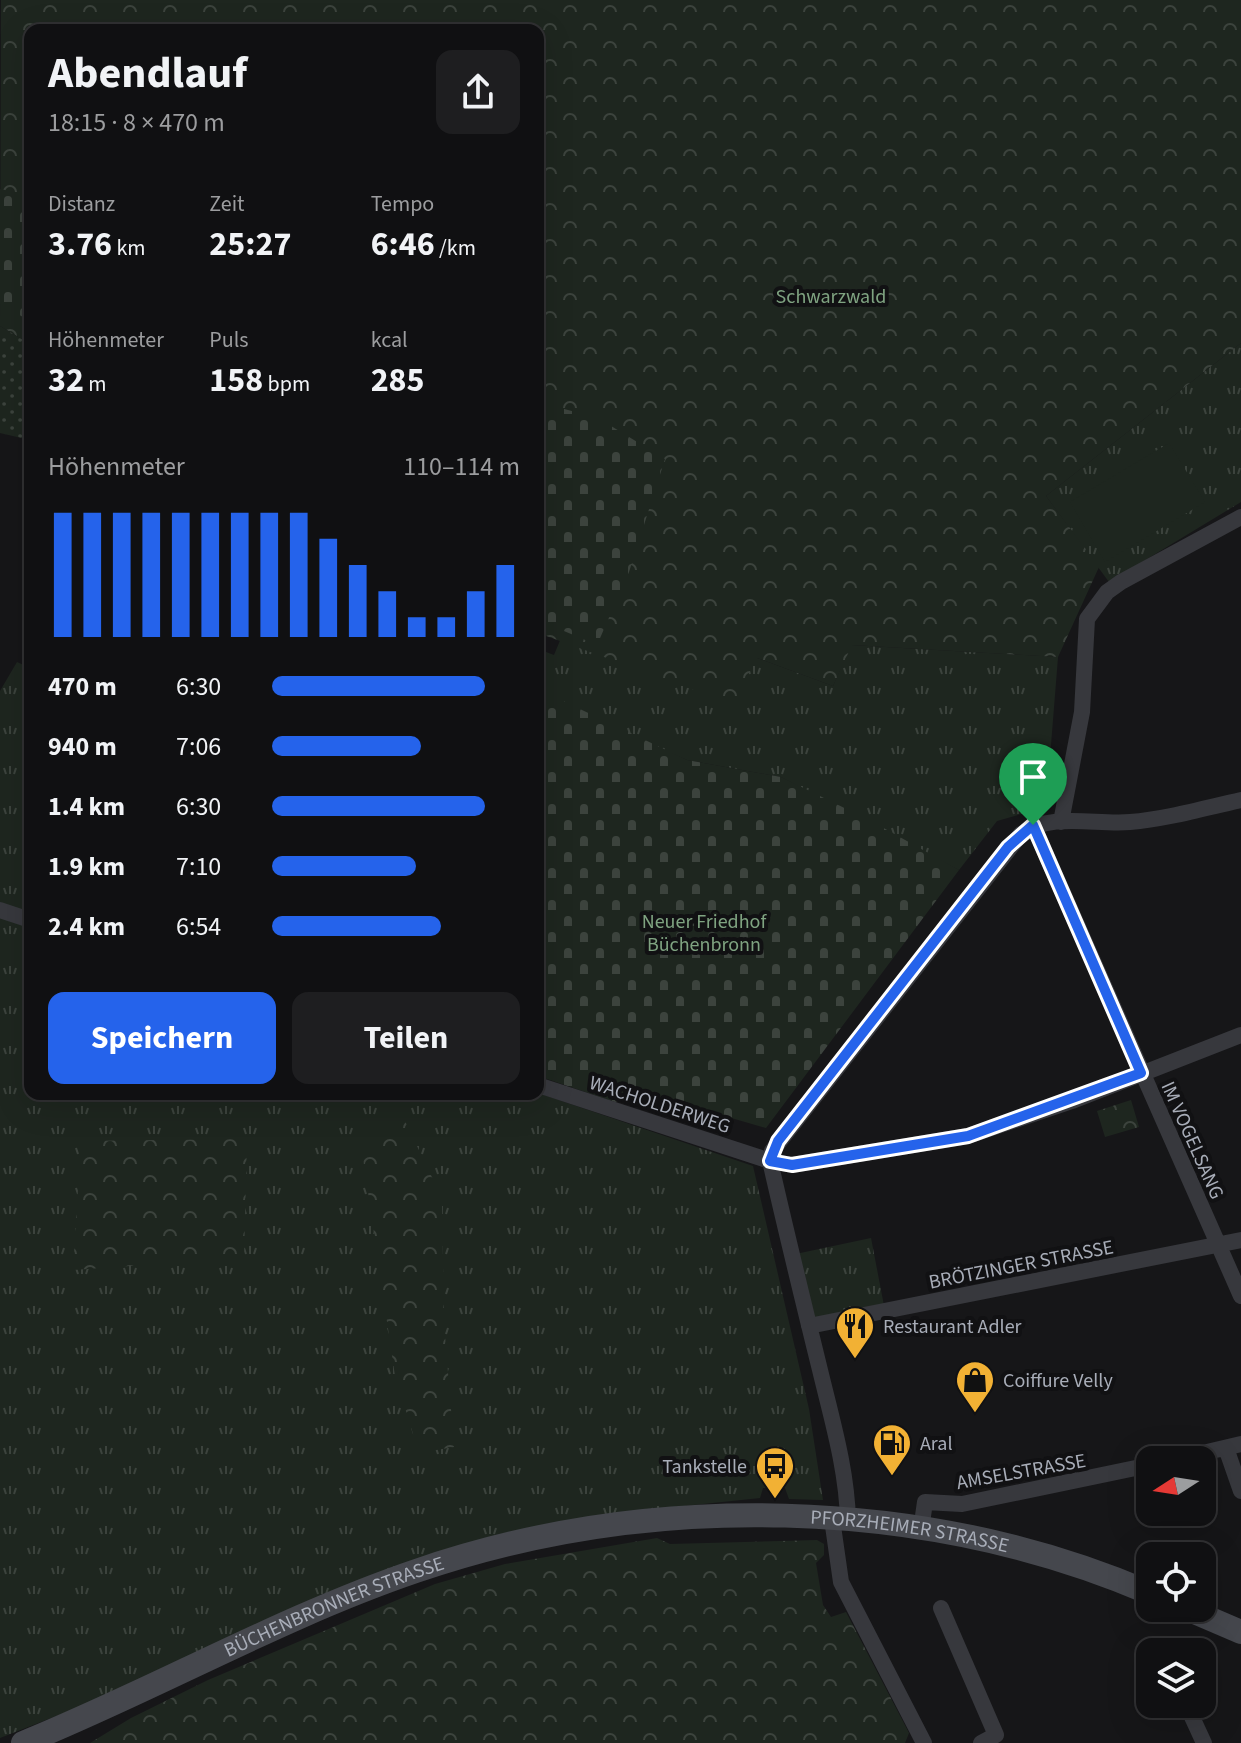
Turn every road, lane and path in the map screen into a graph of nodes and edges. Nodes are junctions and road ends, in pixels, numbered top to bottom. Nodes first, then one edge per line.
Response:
1 (1241, 517) edge
2 (1241, 800) edge
3 (1061, 822) junction
4 (1033, 825) junction
5 (0, 910) edge
6 (24, 918) edge
7 (1241, 1035) edge
8 (1141, 1073) junction
9 (544, 1087) edge
10 (770, 1161) junction
11 (1241, 1240) edge
12 (1218, 1245) junction
13 (1241, 1296) edge
14 (809, 1326) junction
15 (1234, 1446) edge
16 (1136, 1468) edge
17 (1241, 1491) edge
18 (661, 1519) joint
19 (840, 1520) junction
20 (921, 1530) junction
21 (1136, 1588) edge
22 (941, 1608) dead end
23 (1216, 1621) edge
24 (1241, 1632) edge
25 (1192, 1718) edge
26 (992, 1740) edge
27 (23, 1743) edge
28 (924, 1743) edge
29 (1204, 1743) edge

1 - 3 street
2 - 3 street
3 - 4 street
4 - 8 street, IM VOGELSANG
4 - 10 street
5 - 6 street
7 - 8 street, WACHOLDERWEG
8 - 10 street, WACHOLDERWEG
8 - 12 street, IM VOGELSANG
9 - 10 street, WACHOLDERWEG
10 - 14 street
11 - 12 street, BRÖTZINGER STRASSE
12 - 13 street, IM VOGELSANG
12 - 14 street, BRÖTZINGER STRASSE
14 - 19 street
15 - 17 street
16 - 20 street, AMSELSTRASSE
18 - 19 main road, PFORZHEIMER STRASSE
18 - 27 main road, BÜCHENBRONNER STRASSE
19 - 20 main road, PFORZHEIMER STRASSE
19 - 28 street
20 - 21 main road, PFORZHEIMER STRASSE
22 - 26 street
23 - 24 main road
25 - 29 street

